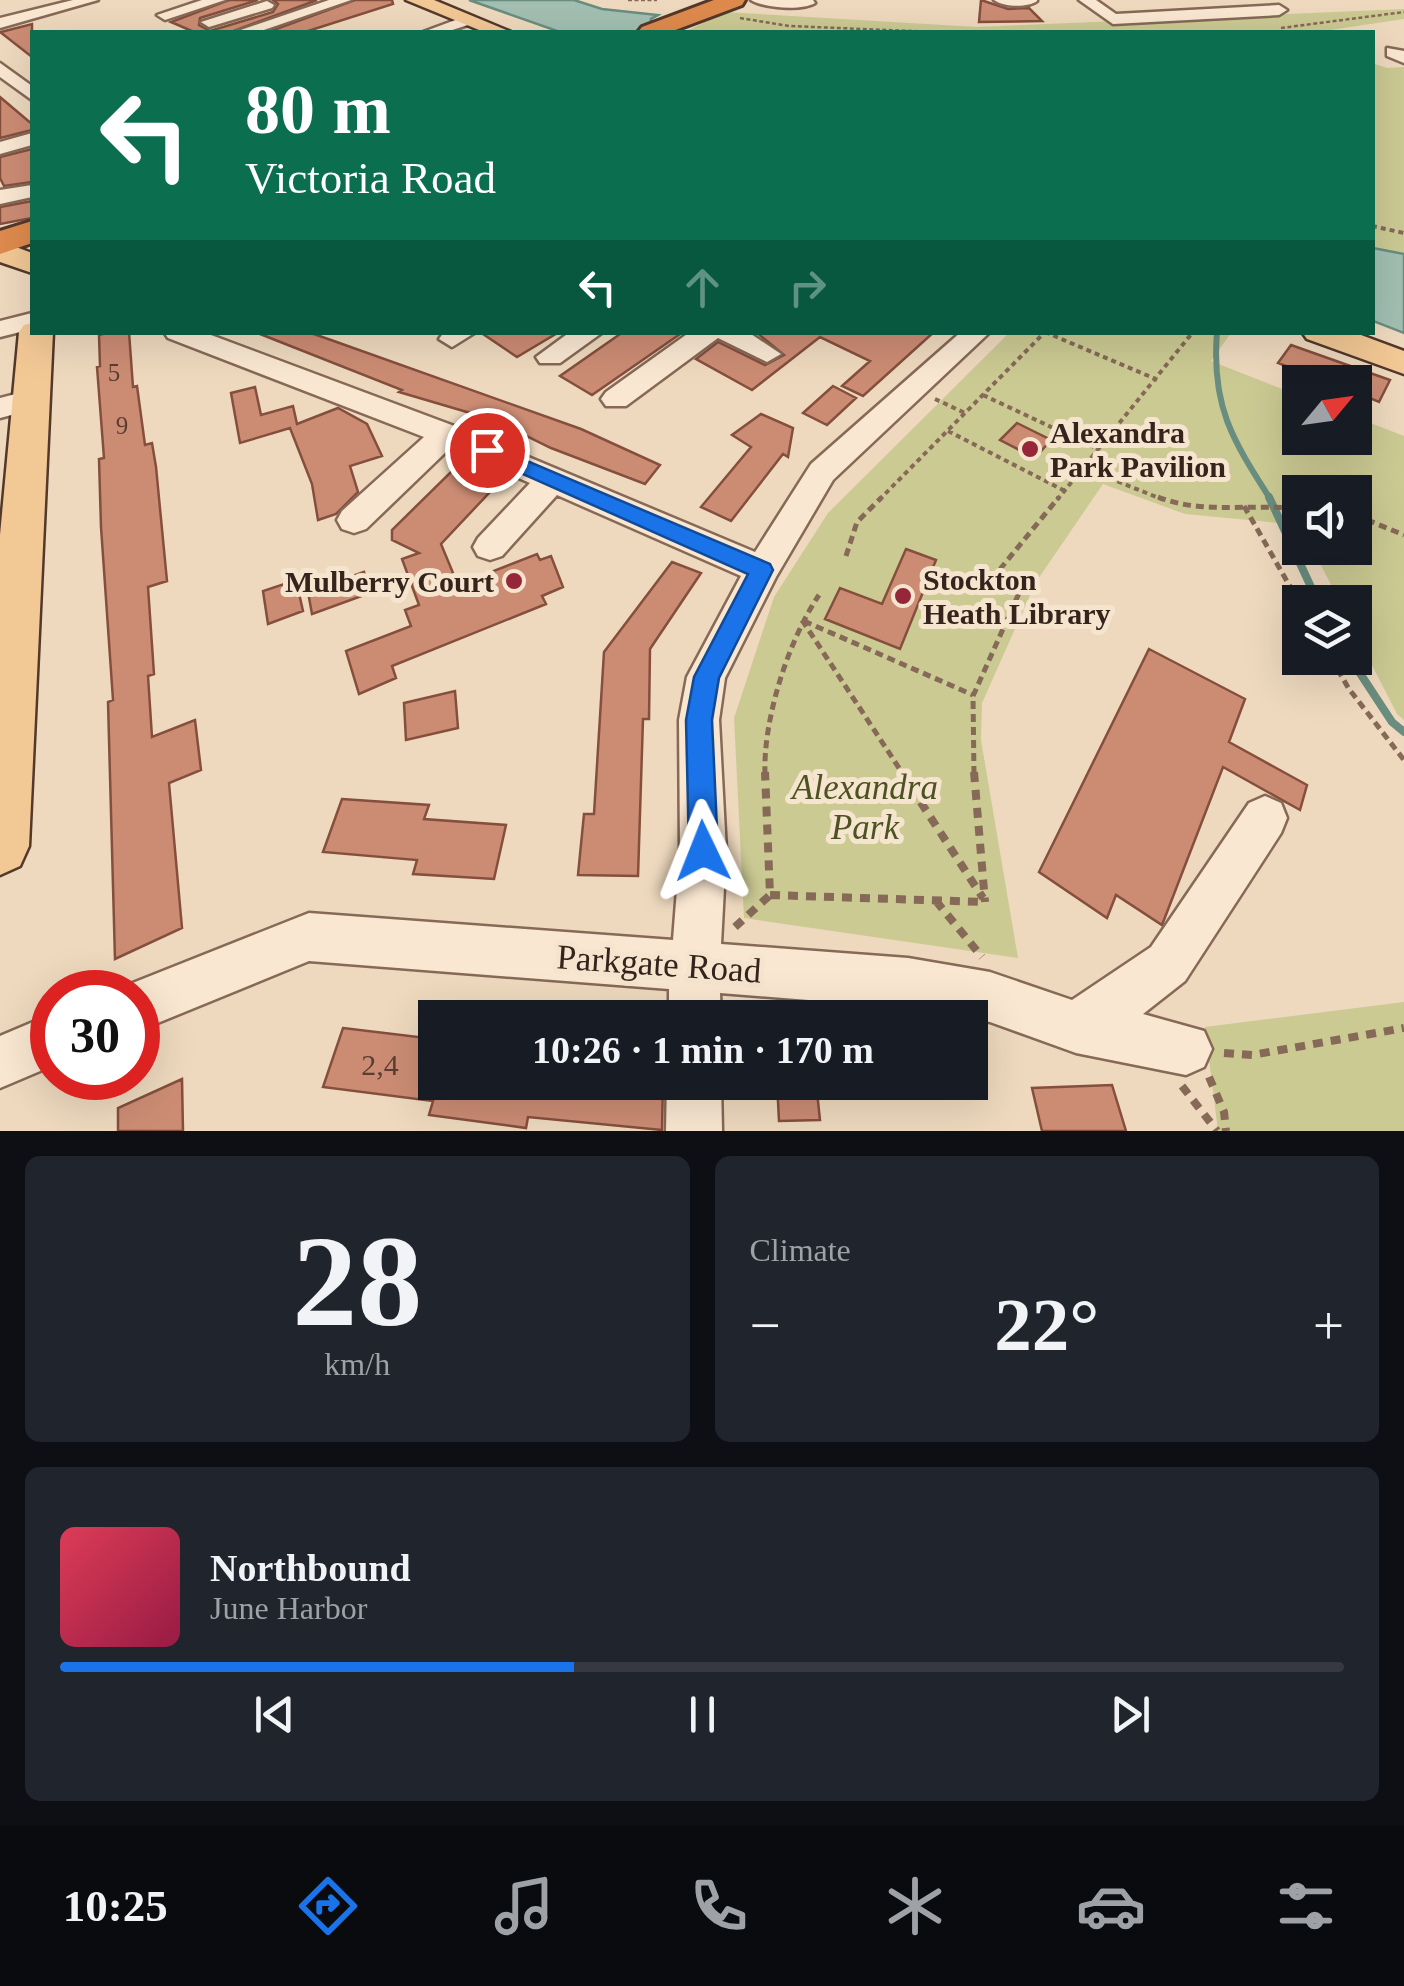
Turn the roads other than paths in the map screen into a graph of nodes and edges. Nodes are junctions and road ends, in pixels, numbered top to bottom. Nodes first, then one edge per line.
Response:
1 (91, 0) edge
2 (218, 0) edge
3 (282, 0) edge
4 (416, 0) edge
5 (758, 0) edge
6 (1000, 0) edge
7 (1086, 0) edge
8 (1168, 0) edge
9 (1261, 0) edge
10 (337, 1) edge
11 (1030, 1) edge
12 (807, 6) edge
13 (721, 9) edge
14 (165, 15) dead end
15 (1194, 16) junction
16 (468, 20) junction
17 (209, 22) dead end
18 (0, 23) edge
19 (249, 30) edge
20 (437, 30) edge
21 (495, 30) edge
22 (656, 30) edge
23 (5, 77) edge
24 (30, 94) edge
25 (30, 140) edge
26 (0, 148) edge
27 (30, 191) edge
28 (4, 197) edge
29 (13, 242) edge
30 (30, 263) edge
31 (30, 322) edge
32 (0, 329) edge
33 (35, 335) edge
34 (184, 335) edge
35 (585, 335) edge
36 (704, 335) edge
37 (733, 335) edge
38 (975, 335) edge
39 (1328, 335) edge
40 (768, 354) dead end
41 (550, 357) dead end
42 (1404, 364) edge
43 (616, 399) dead end
44 (16, 404) edge
45 (446, 434) junction
46 (554, 478) junction
47 (354, 520) dead end
48 (490, 548) dead end
49 (762, 570) junction
50 (1266, 818) dead end
51 (0, 846) edge
52 (694, 993) edge
53 (160, 997) edge
54 (1076, 1027) junction
55 (30, 1049) edge
56 (1192, 1050) road end
57 (0, 1062) edge
58 (694, 1100) edge
59 (694, 1131) edge

1 - 18 street
2 - 14 street
3 - 17 street
4 - 16 main road
5 - 12 street
6 - 11 street
7 - 15 street
8 - 15 street
9 - 15 street
10 - 19 street
13 - 22 highway
16 - 20 street
16 - 21 main road
23 - 24 street
25 - 26 street
27 - 28 street
29 - 30 main road
31 - 32 street
33 - 44 main road
34 - 45 street
35 - 41 street
36 - 43 street
37 - 40 street
38 - 49 street
39 - 42 main road
44 - 51 main road
45 - 46 street
45 - 47 street
46 - 48 street
46 - 49 street
49 - 52 street
50 - 54 street
52 - 53 street, Parkgate Road
52 - 54 street, Parkgate Road
54 - 56 street, Parkgate Road
55 - 57 street
58 - 59 street

